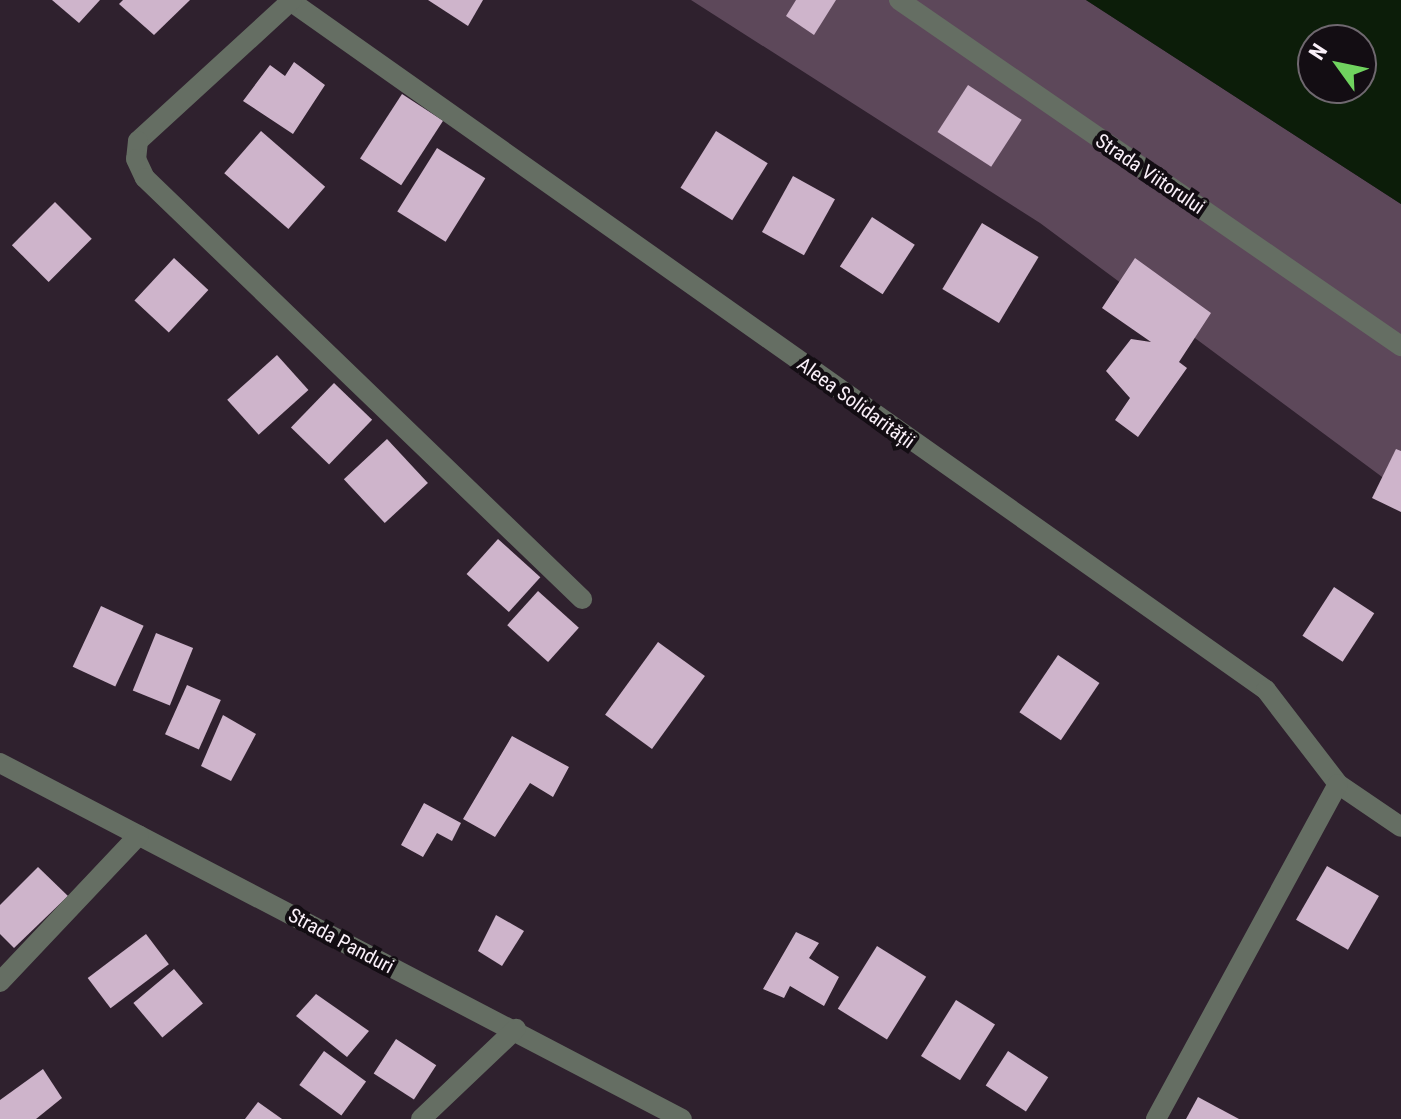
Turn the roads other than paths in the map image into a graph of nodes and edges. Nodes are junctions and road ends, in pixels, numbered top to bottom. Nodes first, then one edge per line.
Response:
1 (290, 0) edge
2 (899, 0) edge
3 (1401, 346) edge
4 (582, 599) dead end
5 (0, 763) edge
6 (1338, 784) junction
7 (1401, 827) edge
8 (139, 835) junction
9 (0, 982) edge
10 (516, 1029) junction
11 (680, 1118) edge
12 (421, 1119) edge
13 (1156, 1119) edge

1 - 4 street
1 - 6 street, Aleea Solidarității
2 - 3 street, Strada Viitorului
5 - 8 street, Strada Panduri
6 - 7 street, Aleea Solidarității
6 - 13 street
8 - 9 street
8 - 10 street, Strada Panduri
10 - 11 street, Strada Panduri
10 - 12 street

